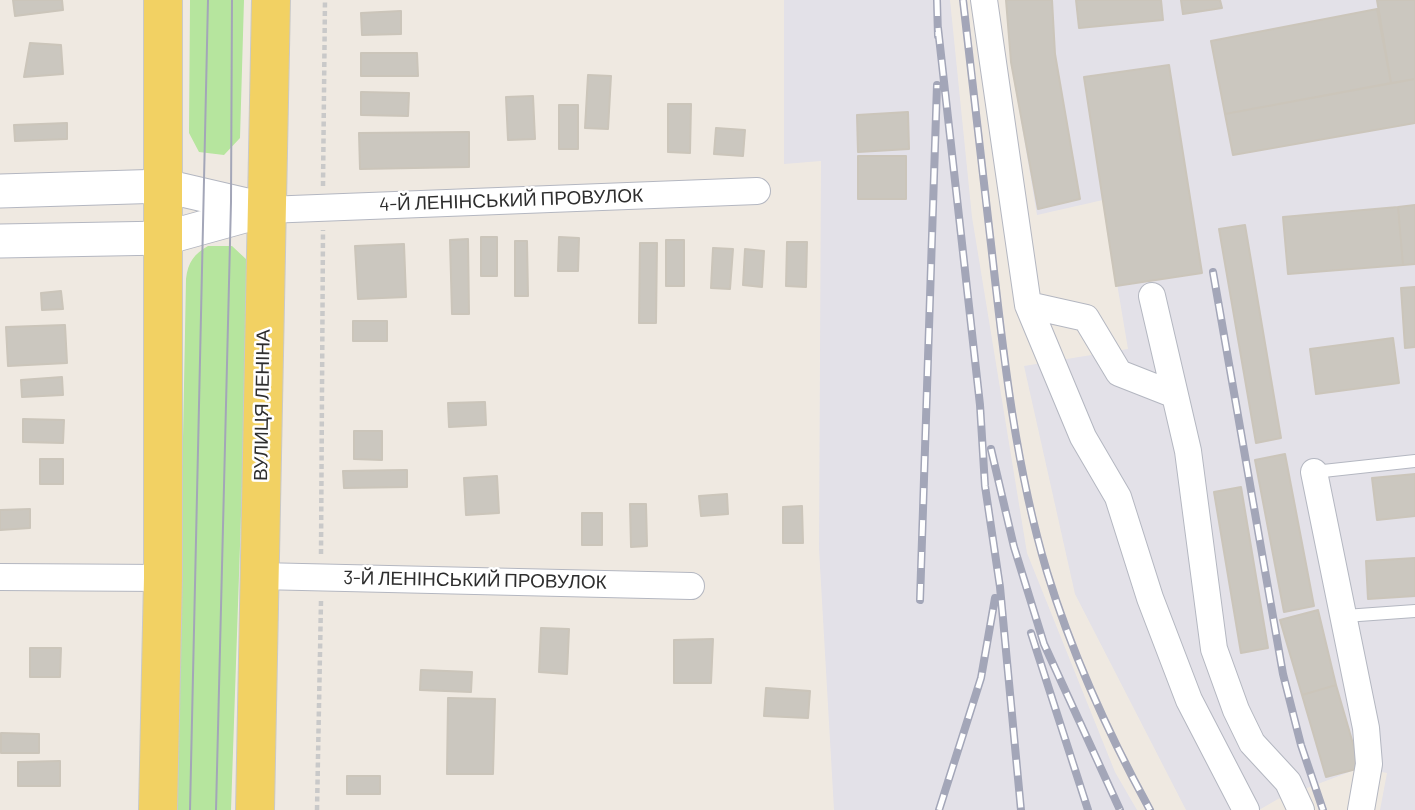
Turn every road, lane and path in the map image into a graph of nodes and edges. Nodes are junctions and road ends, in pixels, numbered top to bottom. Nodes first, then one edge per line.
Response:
1 (163, 0) edge
2 (271, 0) edge
3 (325, 0) edge
4 (984, 0) edge
5 (165, 186) junction
6 (0, 191) edge
7 (757, 191) dead end
8 (323, 207) junction
9 (266, 210) junction
10 (165, 238) junction
11 (0, 241) edge
12 (1152, 296) dead end
13 (1028, 305) junction
14 (1175, 395) junction
15 (1415, 461) edge
16 (1314, 472) joint
17 (259, 576) junction
18 (0, 577) edge
19 (321, 577) junction
20 (163, 578) junction
21 (691, 586) dead end
22 (1415, 611) edge
23 (1345, 616) junction
24 (158, 810) edge
25 (255, 810) edge
26 (317, 810) edge
27 (1246, 810) edge
28 (1301, 810) edge
29 (1361, 810) edge

1 - 5 main road
2 - 9 main road, ВУЛИЦЯ ЛЕНІНА
3 - 8 path
4 - 13 street
5 - 6 street
5 - 9 street
5 - 10 main road
7 - 8 street, 4-Й ЛЕНІНСЬКИЙ ПРОВУЛОК
8 - 9 street, 4-Й ЛЕНІНСЬКИЙ ПРОВУЛОК
8 - 19 path
9 - 10 street
9 - 17 main road, ВУЛИЦЯ ЛЕНІНА
10 - 11 street
10 - 20 main road
12 - 14 street
13 - 14 street
13 - 27 street
14 - 28 street
15 - 16 lane
16 - 23 street
17 - 19 street, 3-Й ЛЕНІНСЬКИЙ ПРОВУЛОК
17 - 25 main road, ВУЛИЦЯ ЛЕНІНА
18 - 20 street
19 - 21 street, 3-Й ЛЕНІНСЬКИЙ ПРОВУЛОК
19 - 26 path
20 - 24 main road
22 - 23 lane
23 - 29 street

